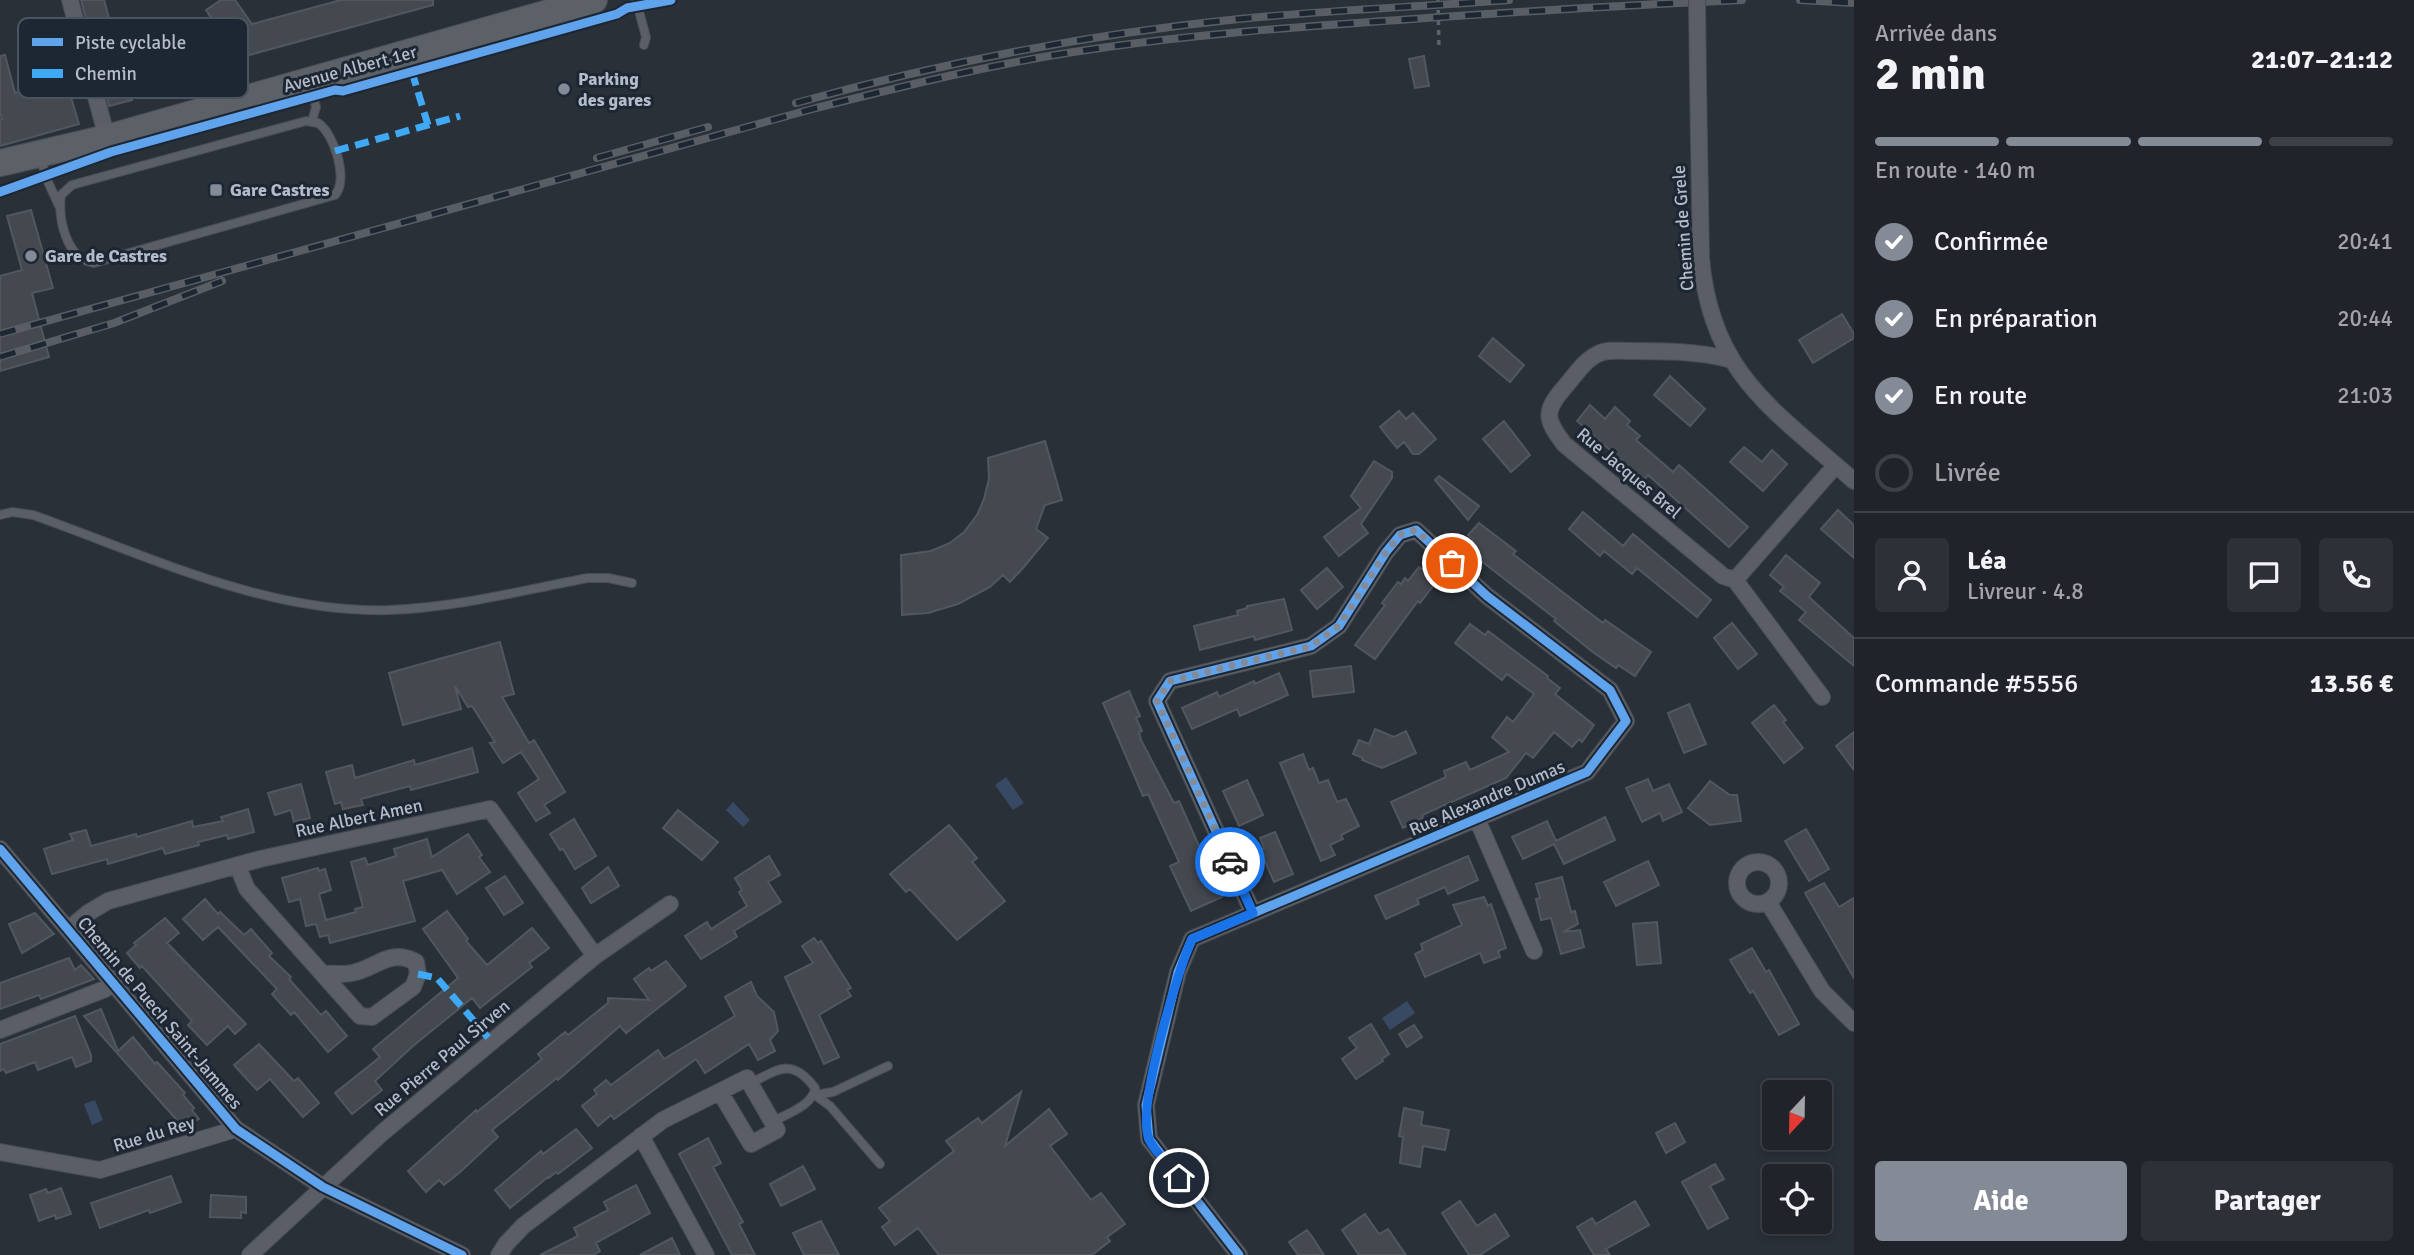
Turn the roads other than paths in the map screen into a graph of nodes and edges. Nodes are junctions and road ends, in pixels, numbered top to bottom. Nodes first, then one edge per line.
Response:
1 (70, 0) edge
2 (594, 0) edge
3 (636, 0) edge
4 (1697, 0) edge
5 (75, 18) edge
6 (644, 45) dead end
7 (309, 80) junction
8 (96, 98) edge
9 (246, 98) edge
10 (248, 98) edge
11 (312, 121) junction
12 (107, 138) junction
13 (0, 163) edge
14 (43, 165) junction
15 (0, 182) edge
16 (59, 206) junction
17 (1732, 360) junction
18 (1836, 466) junction
19 (1854, 481) edge
20 (0, 515) edge
21 (1735, 580) junction
22 (632, 583) dead end
23 (1822, 697) dead end
24 (1477, 819) junction
25 (3, 859) edge
26 (239, 867) junction
27 (1768, 902) dead end
28 (670, 904) dead end
29 (1253, 913) junction
30 (69, 929) junction
31 (1534, 951) dead end
32 (595, 956) junction
33 (323, 974) junction
34 (114, 982) junction
35 (1854, 1023) edge
36 (0, 1030) edge
37 (888, 1066) dead end
38 (750, 1084) junction
39 (720, 1092) junction
40 (815, 1095) junction
41 (772, 1122) junction
42 (236, 1129) junction
43 (641, 1136) junction
44 (0, 1152) edge
45 (880, 1164) dead end
46 (323, 1187) junction
47 (250, 1255) edge
48 (461, 1255) edge
49 (499, 1255) edge
50 (706, 1255) edge
51 (1239, 1255) edge

1 - 5 street
2 - 7 main road, Avenue Albert 1er
3 - 6 lane
4 - 17 street, Chemin de Grele, bridge
7 - 10 main road, Avenue Albert 1er
7 - 11 lane
8 - 12 street
9 - 12 main road, Avenue Albert 1er
11 - 16 lane
11 - 16 lane
12 - 14 main road, Avenue Albert 1er
13 - 14 main road, Avenue Albert 1er
14 - 15 main road, Avenue Albert 1er
14 - 16 lane
17 - 18 street, Chemin de Grele
17 - 21 street, Rue Jacques Brel
18 - 19 street, Chemin de Grele
18 - 21 street
20 - 22 lane
21 - 23 street, Rue Jacques Brel
24 - 29 street, Rue Alexandre Dumas
24 - 29 street, Rue Alexandre Dumas
24 - 31 street, Rue Alexandre Dumas
25 - 30 street, Chemin de Puech Saint-Jammes
26 - 30 street, Rue Albert Amen
26 - 32 street, Rue Albert Amen
26 - 33 street
27 - 35 street
28 - 32 street, Rue Pierre Paul Sirven
29 - 51 street, Rue Alexandre Dumas
30 - 34 street, Chemin de Puech Saint-Jammes
32 - 46 street, Rue Pierre Paul Sirven
33 - 33 street
34 - 36 street
34 - 42 street, Chemin de Puech Saint-Jammes
37 - 40 lane
38 - 39 street
38 - 40 lane
38 - 41 street
39 - 41 street
39 - 43 street
40 - 41 lane
40 - 45 lane
42 - 44 street, Rue du Rey
42 - 46 street, Chemin de Puech Saint-Jammes
43 - 49 street
43 - 50 street
46 - 47 street, Rue Pierre Paul Sirven
46 - 48 street, Chemin de Puech Saint-Jammes

